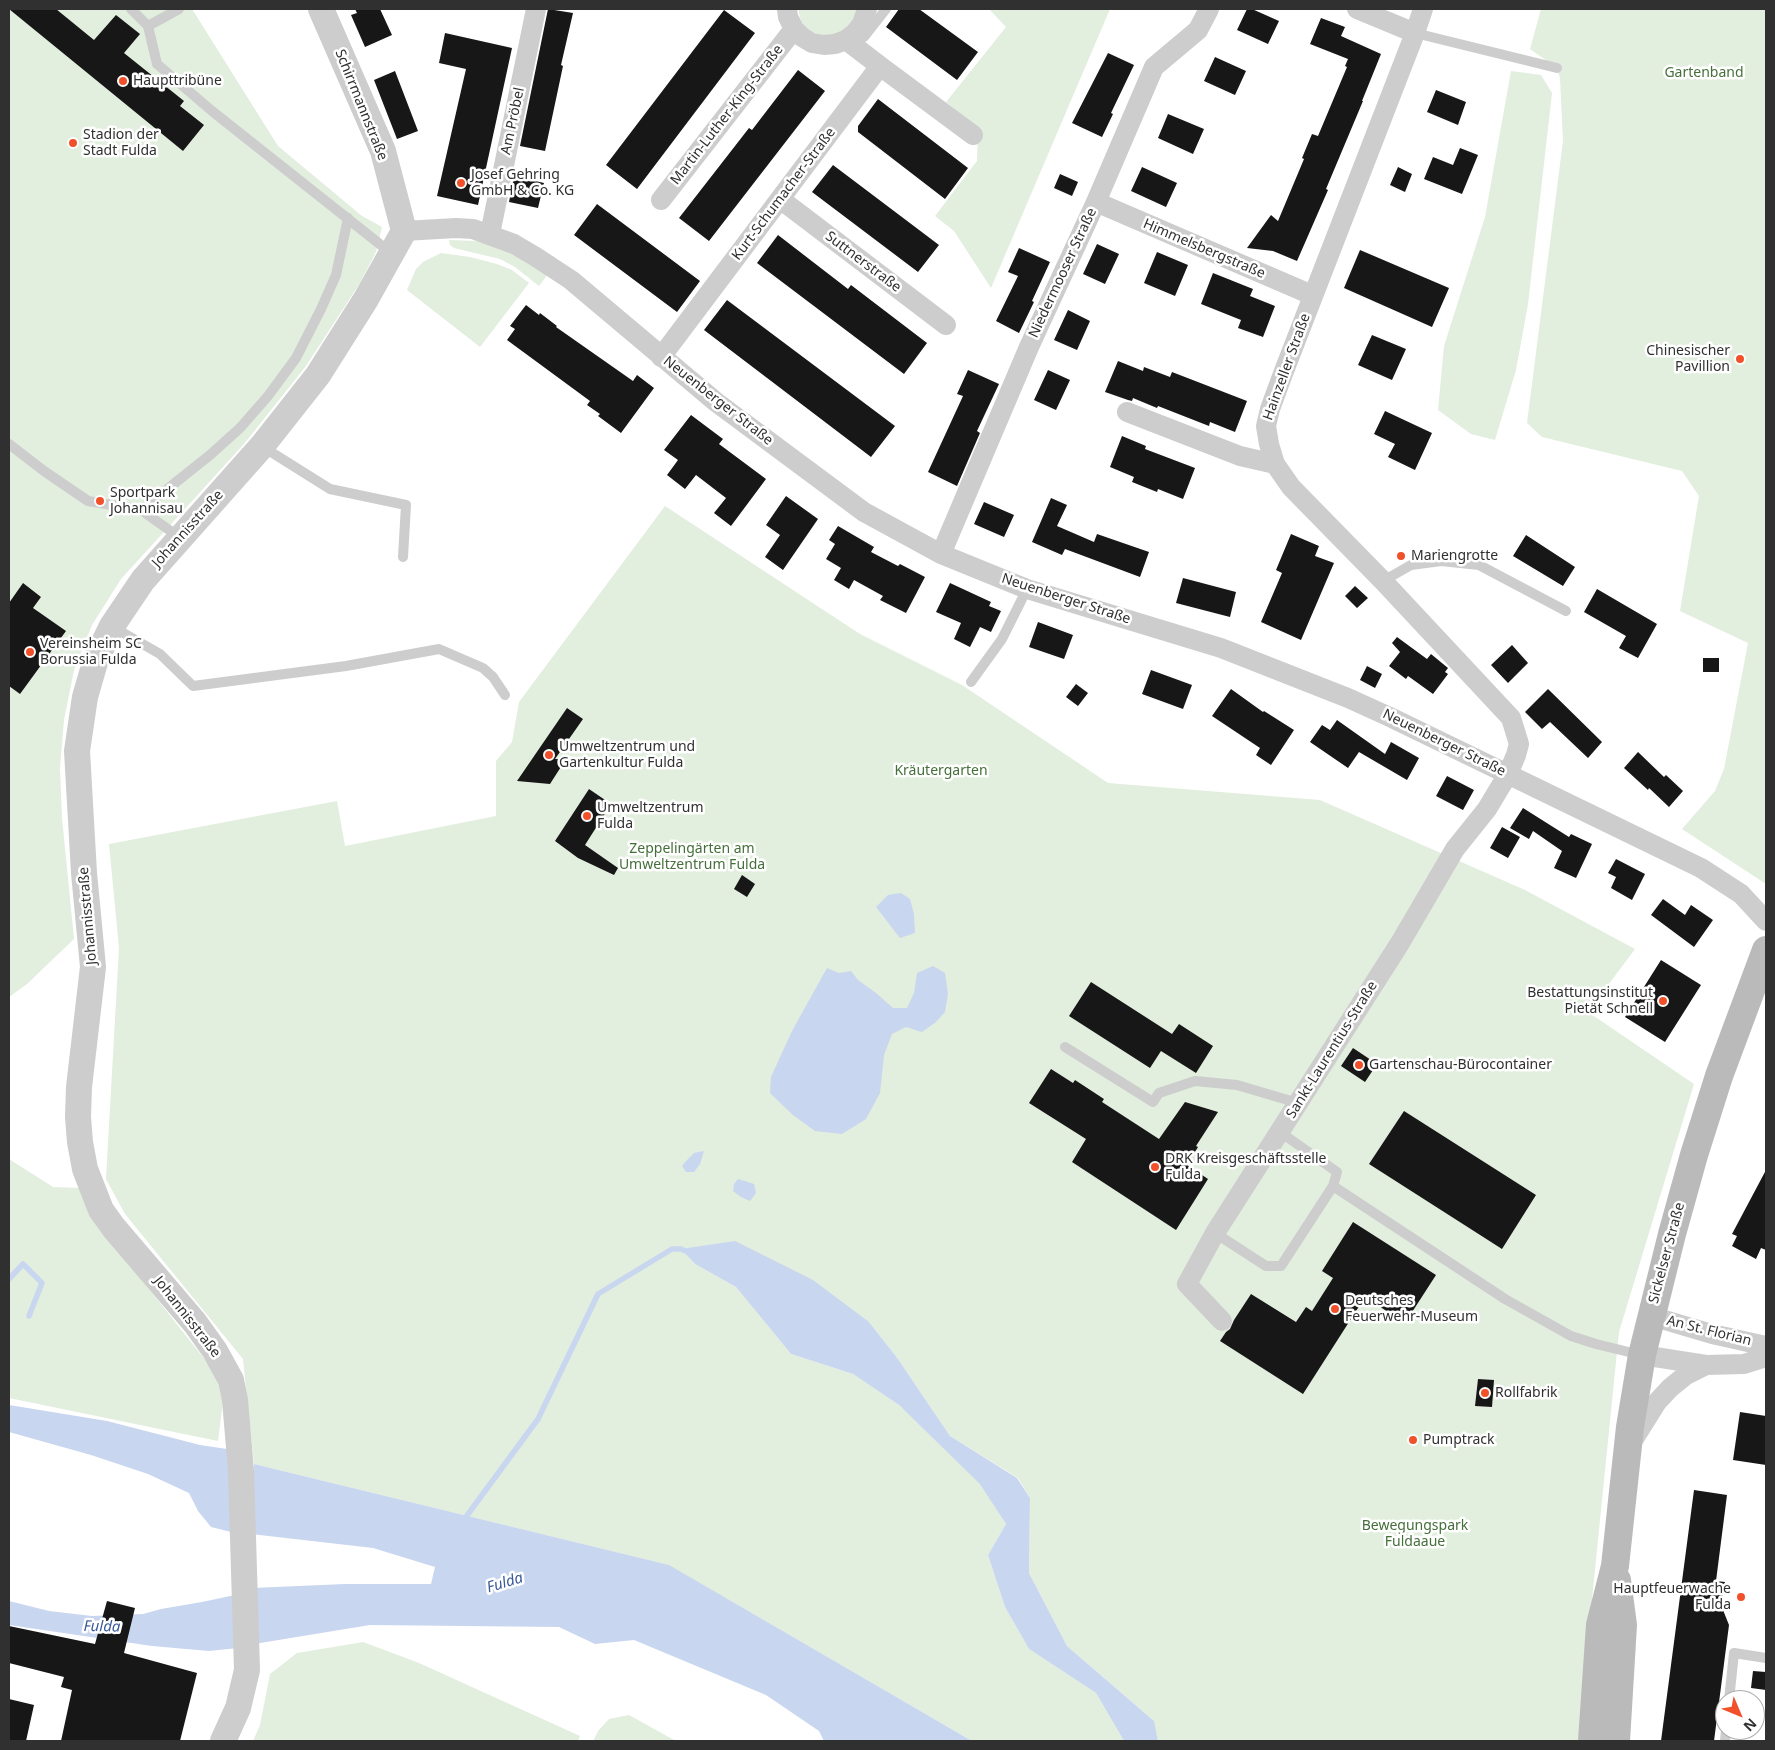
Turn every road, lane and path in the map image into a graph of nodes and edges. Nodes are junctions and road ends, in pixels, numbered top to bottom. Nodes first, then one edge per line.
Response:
1 (131, 9) edge
2 (180, 9) edge
3 (321, 9) edge
4 (536, 9) edge
5 (787, 9) edge
6 (867, 9) edge
7 (886, 9) edge
8 (1208, 9) edge
9 (1357, 9) edge
10 (1423, 9) edge
11 (148, 26) junction
12 (794, 29) junction
13 (1415, 33) junction
14 (850, 44) junction
15 (880, 66) junction
16 (1556, 68) dead end
17 (973, 135) dead end
18 (780, 199) junction
19 (660, 200) dead end
20 (1096, 202) junction
21 (348, 218) junction
22 (490, 234) junction
23 (397, 242) junction
24 (1312, 296) junction
25 (946, 325) dead end
26 (661, 356) junction
27 (1127, 412) dead end
28 (9, 444) edge
29 (262, 446) junction
30 (1275, 464) junction
31 (141, 510) junction
32 (180, 538) junction
33 (941, 554) junction
34 (404, 557) dead end
35 (1383, 581) junction
36 (1027, 589) junction
37 (1566, 611) dead end
38 (112, 626) junction
39 (971, 682) dead end
40 (504, 695) dead end
41 (1508, 774) junction
42 (1766, 921) edge
43 (1766, 950) edge
44 (1065, 1047) dead end
45 (1298, 1103) junction
46 (1280, 1132) junction
47 (1333, 1186) junction
48 (1215, 1233) junction
49 (1651, 1316) junction
50 (1222, 1321) dead end
51 (1766, 1346) edge
52 (1642, 1355) junction
53 (1766, 1357) edge
54 (1706, 1365) junction
55 (1628, 1447) junction
56 (1615, 1566) junction
57 (1766, 1658) edge
58 (1730, 1690) edge
59 (223, 1741) edge
60 (1592, 1741) edge
61 (1616, 1741) edge

1 - 11 lane
2 - 11 lane
3 - 23 street, Schirrmannstraße
4 - 22 street, Am Pröbel
5 - 12 street
6 - 14 street
7 - 14 lane
8 - 20 street, Niedermooser Straße
9 - 13 street
10 - 13 street, Hainzeller Straße
11 - 21 lane
12 - 14 street
12 - 19 street, Martin-Luther-King-Straße
13 - 16 lane
13 - 24 street, Hainzeller Straße
14 - 15 street
15 - 17 street
15 - 18 street, Kurt-Schumacher-Straße
18 - 25 street, Suttnerstraße
18 - 26 street, Kurt-Schumacher-Straße
20 - 24 street, Himmelsbergstraße
20 - 33 street, Niedermooser Straße
21 - 23 lane
21 - 31 lane
22 - 23 street, Neuenberger Straße
22 - 26 street, Neuenberger Straße
23 - 29 street, Johannisstraße
24 - 30 street, Hainzeller Straße
26 - 33 street, Neuenberger Straße
27 - 30 street
28 - 31 lane
29 - 32 street, Johannisstraße
29 - 34 lane
30 - 35 street, Hainzeller Straße
31 - 32 lane
32 - 38 street, Johannisstraße
33 - 36 street, Neuenberger Straße
35 - 37 lane
35 - 41 street, Hainzeller Straße
36 - 39 lane
36 - 41 street, Neuenberger Straße
38 - 40 lane
38 - 59 street, Johannisstraße
41 - 42 street, Neuenberger Straße
41 - 45 street, Sankt-Laurentius-Straße
43 - 49 main road, Sickelser Straße
44 - 45 lane
45 - 46 street, Sankt-Laurentius-Straße
46 - 47 lane
46 - 48 street, Sankt-Laurentius-Straße
47 - 48 lane
47 - 52 lane
48 - 50 street, Sankt-Laurentius-Straße
49 - 51 street, An St. Florian
49 - 52 main road, Sickelser Straße
52 - 54 street, An St. Florian
52 - 55 main road, Sickelser Straße
53 - 54 street, An St. Florian
54 - 55 street, An St. Florian
55 - 56 main road, Sickelser Straße
56 - 60 main road, Sickelser Straße
56 - 61 main road, Sickelser Straße
57 - 58 lane

